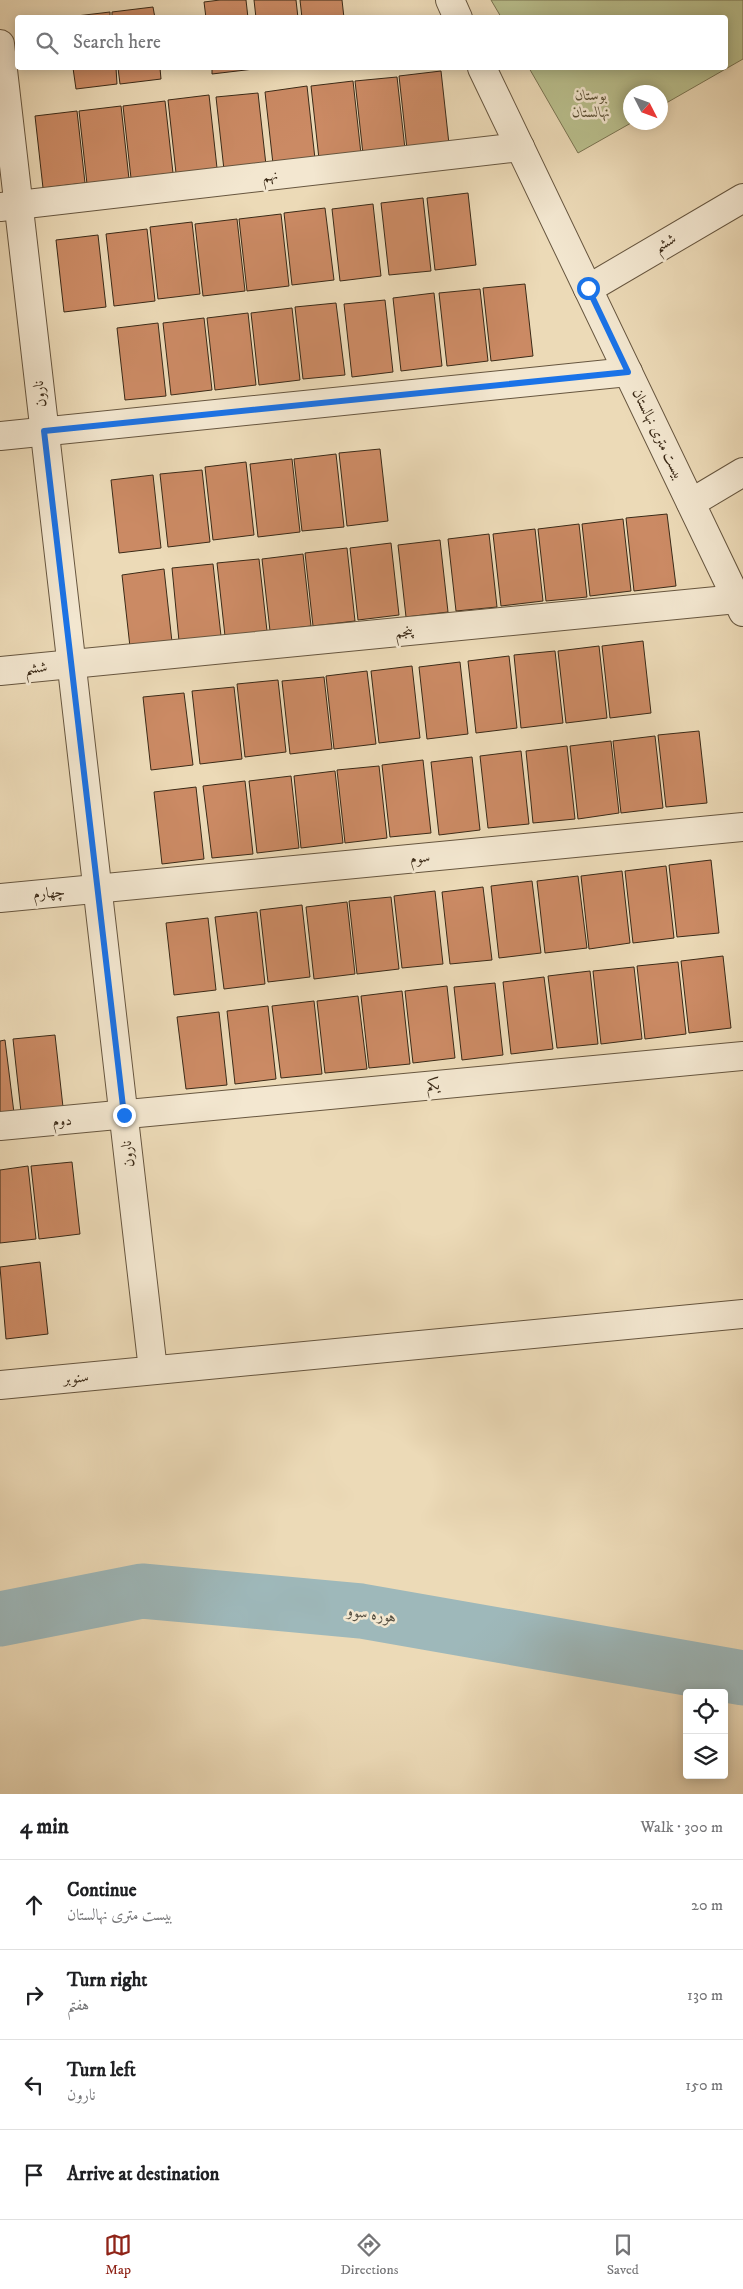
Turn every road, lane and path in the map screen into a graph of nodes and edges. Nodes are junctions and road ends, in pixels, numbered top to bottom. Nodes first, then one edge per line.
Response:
1 (450, 0) edge
2 (457, 15) edge
3 (0, 44) edge
4 (483, 70) edge
5 (520, 147) junction
6 (743, 198) edge
7 (9, 206) edge
8 (588, 288) junction
9 (628, 372) junction
10 (44, 431) junction
11 (0, 436) edge
12 (743, 472) edge
13 (691, 503) junction
14 (740, 605) edge
15 (71, 664) junction
16 (0, 672) edge
17 (743, 827) edge
18 (97, 888) junction
19 (0, 898) edge
20 (743, 1056) edge
21 (124, 1115) junction
22 (0, 1126) edge
23 (743, 1314) edge
24 (153, 1370) junction
25 (0, 1385) edge

1 - 2 street
3 - 7 street, نارون
4 - 5 street, بیست متری نهالستان
5 - 7 street, نهم
5 - 8 street, بیست متری نهالستان
6 - 8 street, ششم
7 - 10 street, نارون
8 - 9 street, بیست متری نهالستان
9 - 10 street
9 - 13 street, بیست متری نهالستان
10 - 11 street
10 - 15 street, نارون
12 - 13 street
13 - 14 street, بیست متری نهالستان
14 - 15 street, پنجم
15 - 16 street, ششم
15 - 18 street, نارون
17 - 18 street, سوم
18 - 19 street, چهارم
18 - 21 street, نارون
20 - 21 street, یکم
21 - 22 street, دوم
21 - 24 street, نارون
23 - 24 street, سنوبر
24 - 25 street, سنوبر

